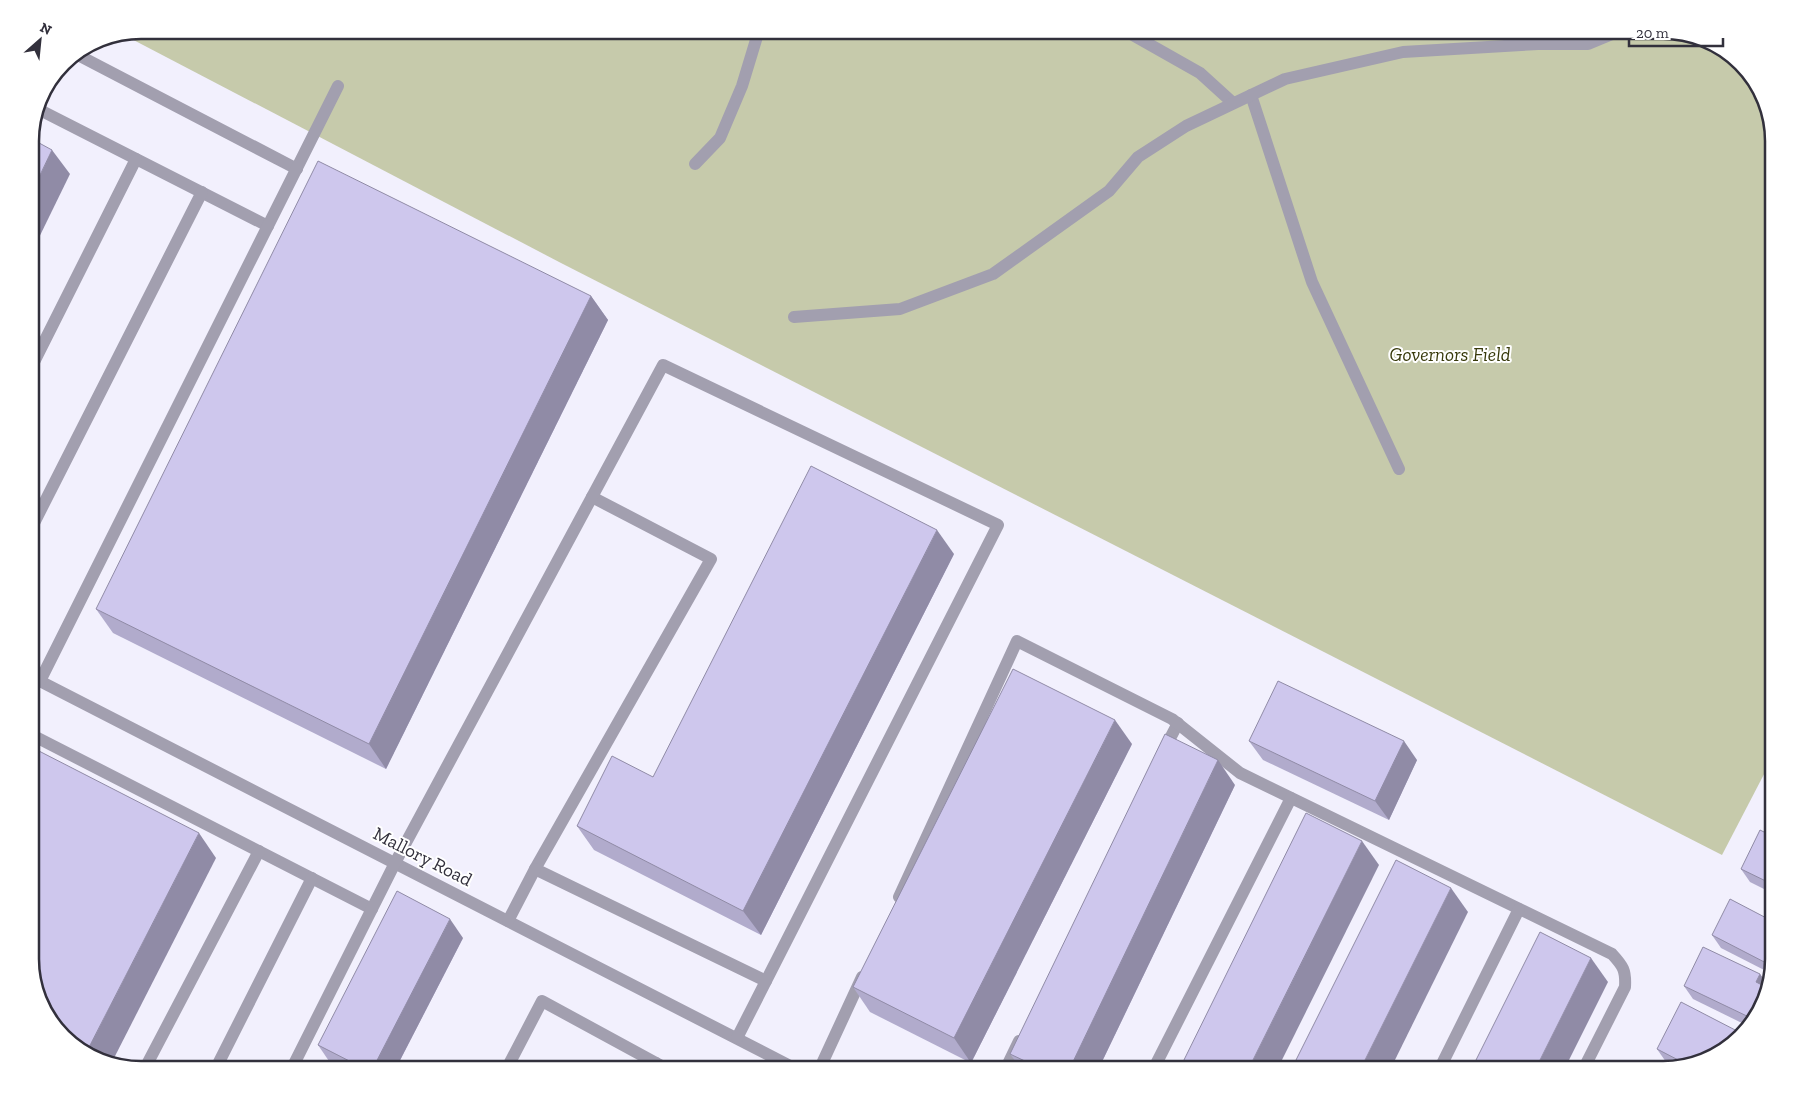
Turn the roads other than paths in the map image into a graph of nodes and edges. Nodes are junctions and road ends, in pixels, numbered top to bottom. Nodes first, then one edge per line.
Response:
1 (756, 39) edge
2 (1140, 39) edge
3 (1600, 39) edge
4 (83, 57) edge
5 (338, 86) dead end
6 (1251, 95) junction
7 (1233, 103) junction
8 (43, 112) edge
9 (136, 158) junction
10 (695, 164) dead end
11 (297, 169) junction
12 (202, 192) junction
13 (268, 226) junction
14 (794, 317) dead end
15 (39, 352) edge
16 (1399, 469) dead end
17 (592, 497) junction
18 (39, 513) edge
19 (39, 670) edge
20 (39, 680) edge
21 (1178, 724) junction
22 (39, 739) edge
23 (1160, 759) edge
24 (1291, 798) junction
25 (258, 852) junction
26 (395, 863) junction
27 (535, 869) junction
28 (312, 878) junction
29 (372, 909) junction
30 (893, 909) edge
31 (1519, 909) junction
32 (508, 921) junction
33 (868, 963) edge
34 (766, 981) junction
35 (1027, 1026) edge
36 (737, 1038) junction
37 (149, 1061) edge
38 (220, 1061) edge
39 (296, 1061) edge
40 (511, 1061) edge
41 (645, 1061) edge
42 (781, 1061) edge
43 (823, 1061) edge
44 (1010, 1061) edge
45 (1158, 1061) edge
46 (1443, 1061) edge
47 (1588, 1061) edge

1 - 10 street
2 - 7 street
3 - 6 street
4 - 11 street
5 - 11 street
6 - 7 street
6 - 16 street
7 - 14 street
8 - 9 street
9 - 12 street
9 - 15 street
11 - 13 street
12 - 13 street
12 - 18 street
13 - 19 street
17 - 26 street
17 - 27 street
17 - 34 street
20 - 26 street, Mallory Road
21 - 23 street
21 - 24 street
21 - 30 street
22 - 25 street
24 - 31 street
24 - 45 street
25 - 28 street
25 - 37 street
26 - 29 street
26 - 32 street, Mallory Road
27 - 32 street
27 - 34 street
28 - 29 street
28 - 38 street
29 - 39 street
31 - 46 street
31 - 47 street
32 - 36 street, Mallory Road
33 - 43 street
34 - 36 street
35 - 44 street
36 - 42 street, Mallory Road
40 - 41 street

